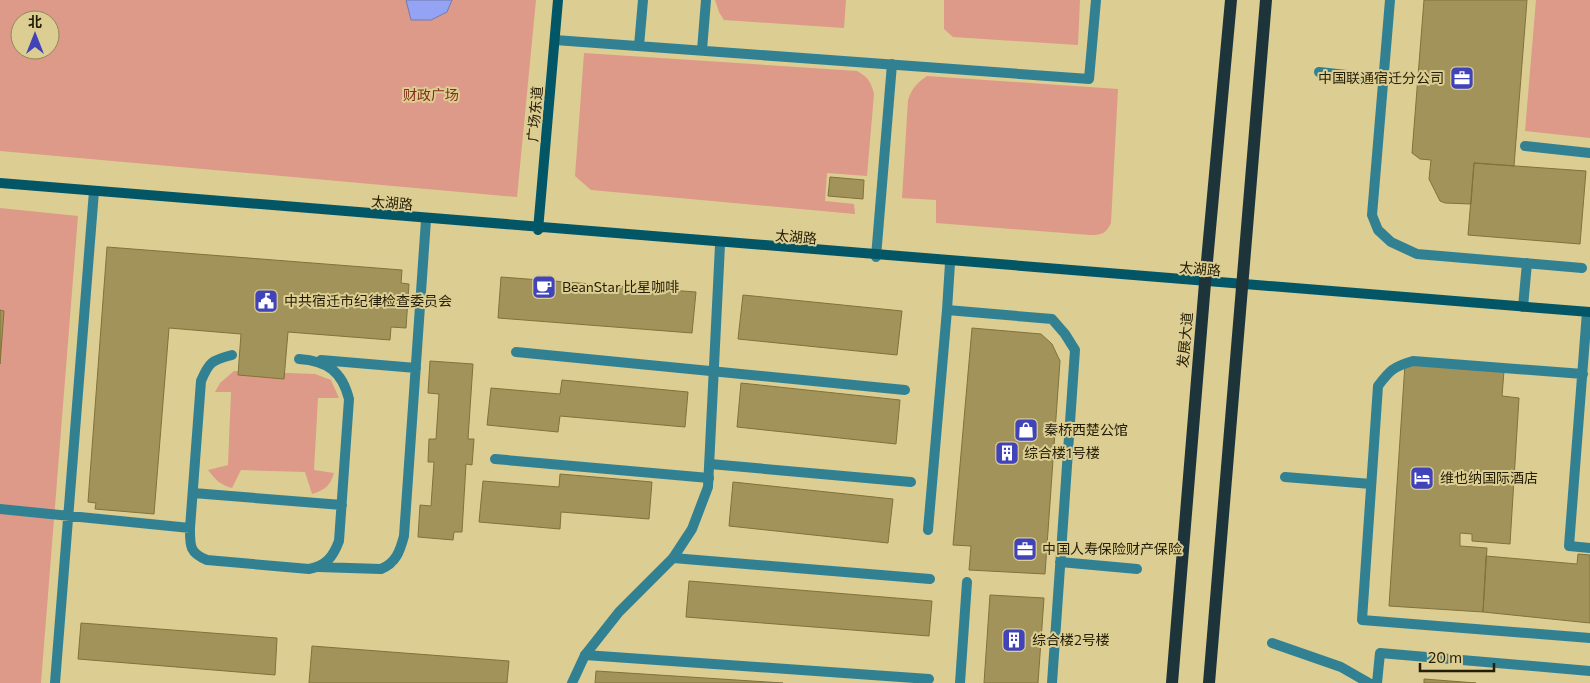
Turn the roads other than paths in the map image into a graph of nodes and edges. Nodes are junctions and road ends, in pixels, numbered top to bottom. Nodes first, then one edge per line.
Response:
1 (558, 0) edge
2 (642, 0) edge
3 (706, 0) edge
4 (1096, 0) edge
5 (1231, 0) edge
6 (1266, 0) edge
7 (1390, 0) edge
8 (555, 40) junction
9 (639, 46) junction
10 (702, 50) junction
11 (892, 64) junction
12 (1319, 72) dead end
13 (1383, 79) junction
14 (1525, 146) dead end
15 (1590, 152) edge
16 (0, 183) edge
17 (94, 191) junction
18 (426, 220) junction
19 (538, 230) junction
20 (720, 245) junction
21 (876, 257) junction
22 (950, 263) junction
23 (1526, 263) junction
24 (1582, 268) dead end
25 (1205, 283) junction
26 (1241, 287) junction
27 (1523, 307) junction
28 (947, 310) junction
29 (1589, 312) edge
30 (516, 352) dead end
31 (232, 355) dead end
32 (299, 359) dead end
33 (315, 360) junction
34 (416, 368) junction
35 (714, 371) junction
36 (1583, 374) junction
37 (905, 390) dead end
38 (495, 459) dead end
39 (710, 464) junction
40 (1285, 477) dead end
41 (709, 478) junction
42 (912, 482) dead end
43 (1371, 484) junction
44 (192, 493) junction
45 (342, 505) junction
46 (0, 509) edge
47 (69, 516) junction
48 (190, 528) junction
49 (928, 530) dead end
50 (1590, 548) edge
51 (673, 558) junction
52 (1060, 562) junction
53 (318, 567) junction
54 (1138, 569) dead end
55 (930, 579) dead end
56 (967, 582) dead end
57 (1590, 638) edge
58 (1272, 643) dead end
59 (585, 656) junction
60 (1590, 671) edge
61 (929, 679) dead end
62 (55, 683) edge
63 (572, 683) edge
64 (960, 683) edge
65 (1052, 683) edge
66 (1172, 683) edge
67 (1209, 683) edge
68 (1370, 683) edge
69 (1377, 683) edge

1 - 8 street, 广场东道
2 - 9 street
3 - 10 street
4 - 11 street
5 - 25 main road, 发展大道
6 - 26 main road
7 - 13 street
8 - 9 street
8 - 19 street, 广场东道
9 - 10 street
10 - 11 street
11 - 21 street
12 - 13 street
13 - 23 street
14 - 15 street
16 - 17 street, 太湖路
17 - 18 street, 太湖路
17 - 47 street
18 - 19 street, 太湖路
18 - 34 street
19 - 20 street, 太湖路
20 - 21 street, 太湖路
20 - 35 street
21 - 22 street, 太湖路
22 - 25 street, 太湖路
22 - 28 street
23 - 24 street
23 - 27 street
25 - 26 street, 太湖路
25 - 66 main road, 发展大道
26 - 27 street, 太湖路
26 - 67 main road
27 - 29 street, 太湖路
28 - 49 street
28 - 52 street
29 - 36 street
30 - 35 street
31 - 44 street
32 - 33 street
33 - 34 street
33 - 45 street
34 - 53 street
35 - 37 street
35 - 39 street
36 - 43 street
36 - 50 street
38 - 41 street
39 - 41 street
39 - 42 street
40 - 43 street
41 - 51 street
43 - 57 street
44 - 45 street
44 - 48 street
45 - 53 street
46 - 47 street
47 - 48 street
47 - 62 street
48 - 53 street
51 - 55 street
51 - 59 street
52 - 54 street
52 - 65 street
56 - 64 street
58 - 68 street
59 - 61 street
59 - 63 street
60 - 69 street

